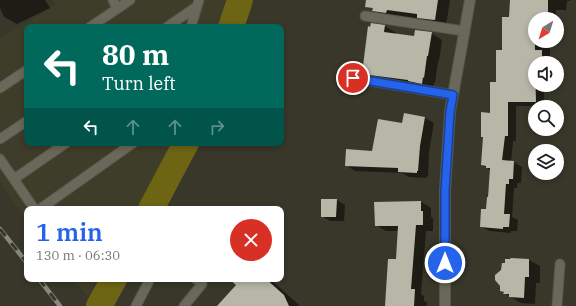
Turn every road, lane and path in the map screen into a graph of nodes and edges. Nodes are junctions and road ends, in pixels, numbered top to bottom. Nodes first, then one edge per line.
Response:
1 (113, 0) edge
2 (130, 0) edge
3 (470, 0) edge
4 (198, 4) edge
5 (117, 9) junction
6 (365, 16) dead end
7 (94, 24) edge
8 (171, 24) edge
9 (192, 24) edge
10 (464, 31) junction
11 (24, 72) edge
12 (353, 78) dead end
13 (0, 88) edge
14 (453, 95) junction
15 (24, 123) edge
16 (0, 139) edge
17 (62, 146) edge
18 (129, 146) edge
19 (0, 158) edge
20 (14, 179) junction
21 (32, 206) edge
22 (44, 206) edge
23 (560, 264) dead end
24 (148, 282) edge
25 (200, 282) edge
26 (136, 306) edge
27 (184, 306) edge
28 (445, 306) edge
29 (557, 306) edge

1 - 5 lane
2 - 5 lane
3 - 10 street
4 - 8 lane
4 - 9 lane
5 - 7 lane
6 - 10 lane
10 - 14 street
11 - 13 lane
12 - 14 lane
14 - 28 street
15 - 16 lane
17 - 20 lane
18 - 22 lane
19 - 20 lane
20 - 21 lane
23 - 29 lane
24 - 26 lane
25 - 27 lane

